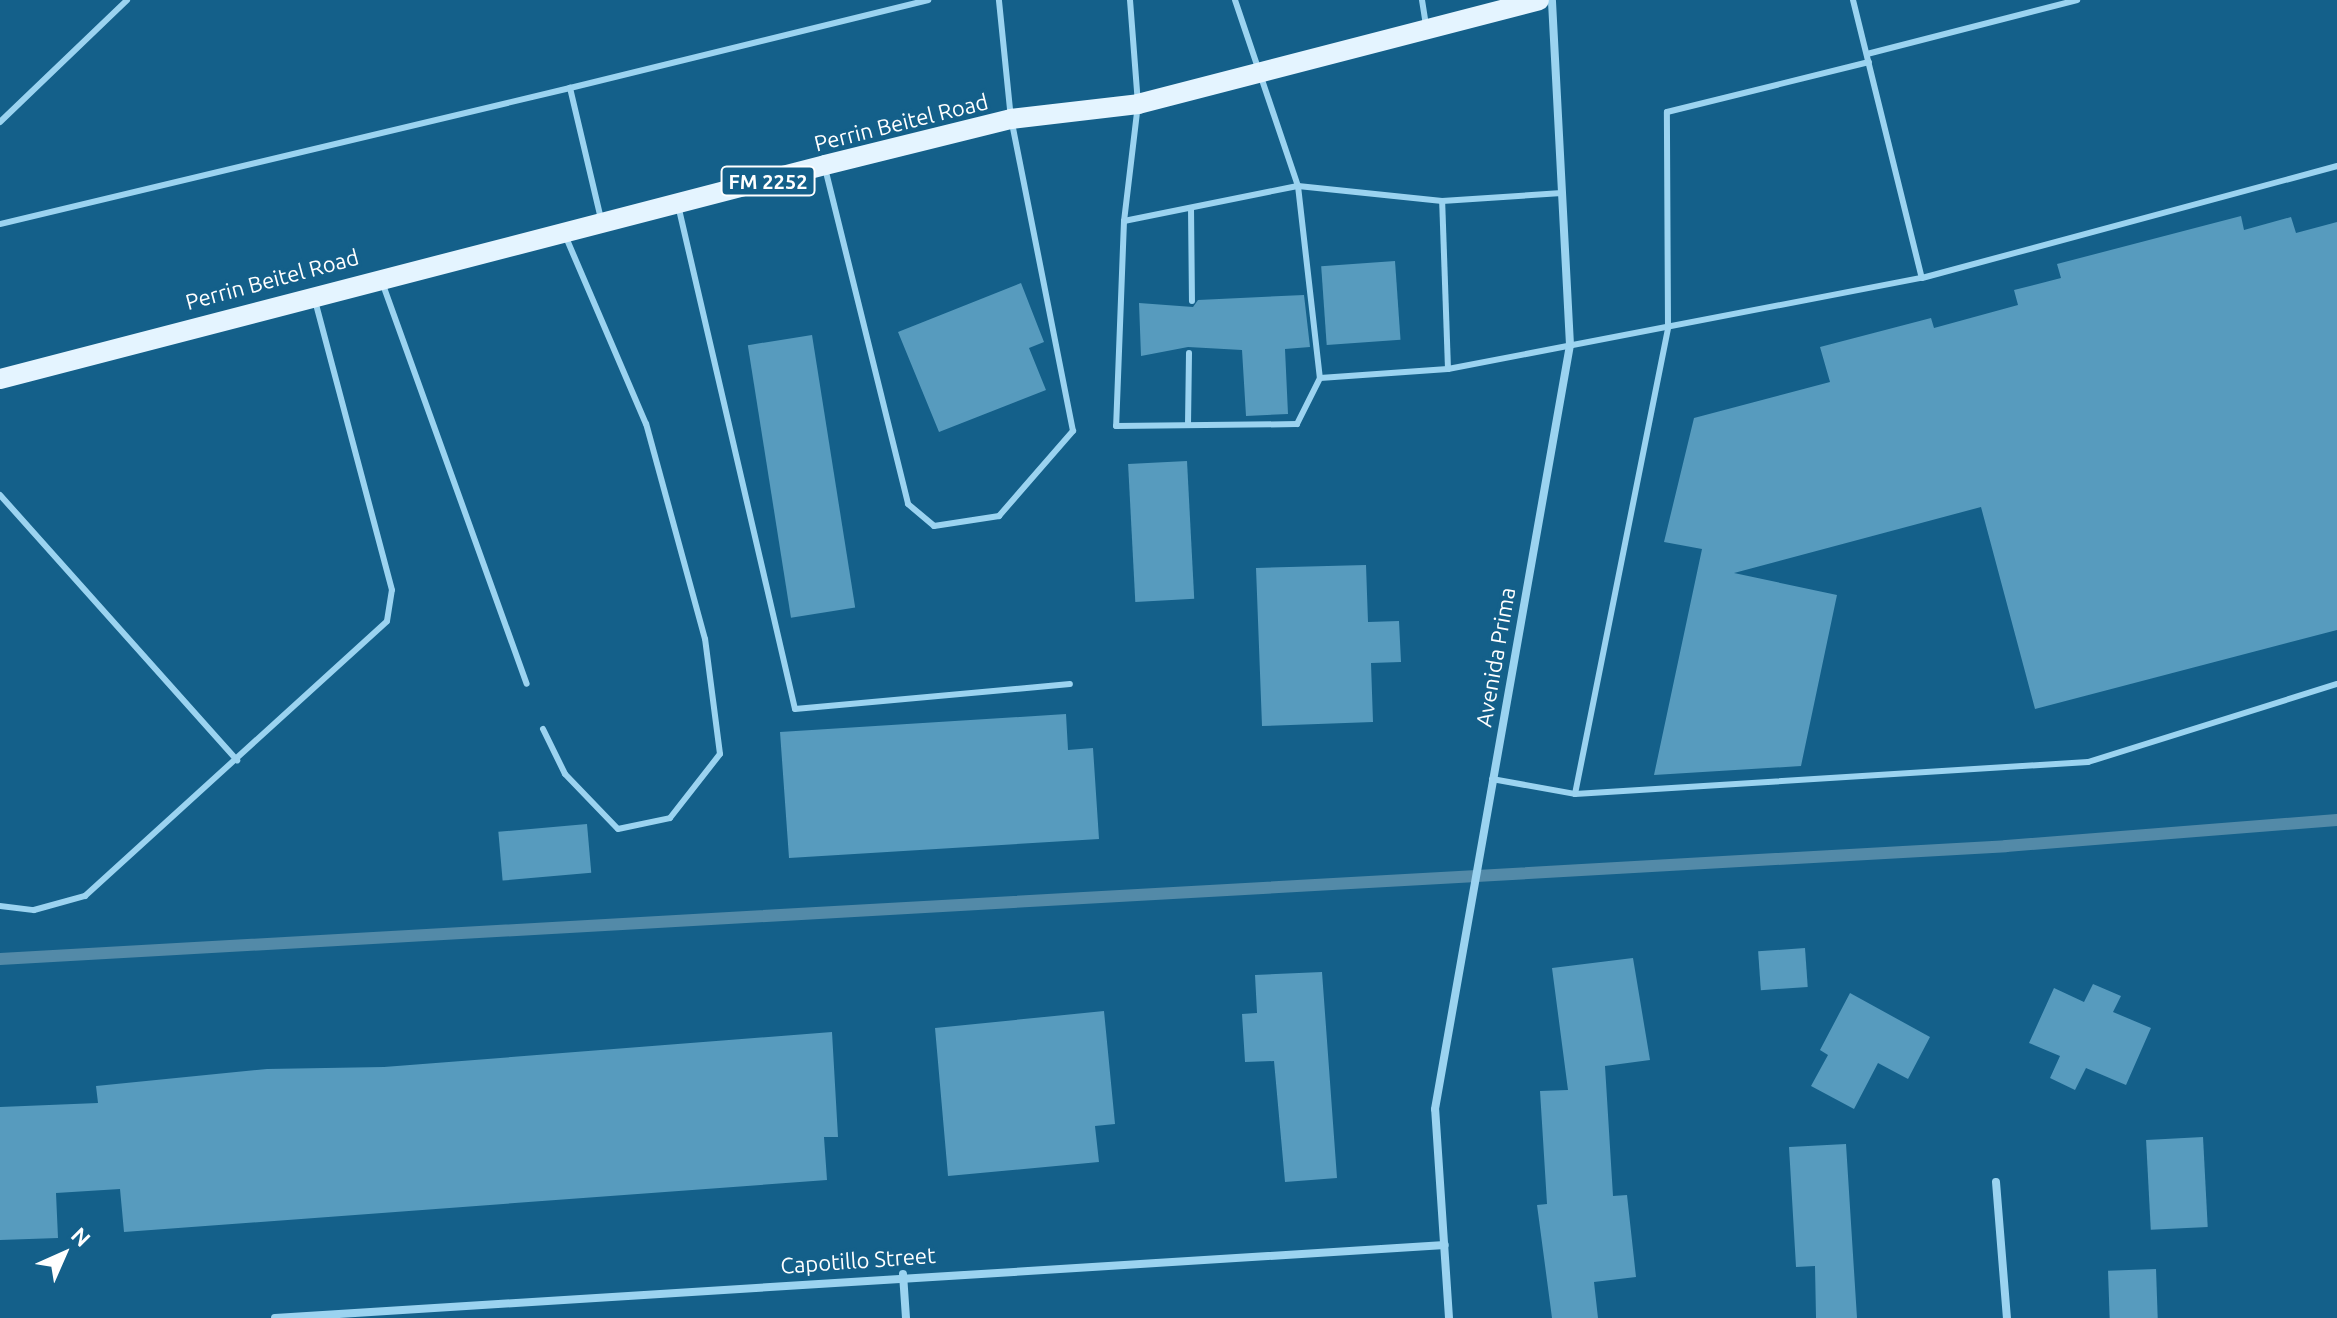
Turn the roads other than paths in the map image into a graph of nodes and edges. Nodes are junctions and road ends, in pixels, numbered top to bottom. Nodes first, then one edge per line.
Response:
1 (127, 0) edge
2 (928, 0) edge
3 (999, 0) edge
4 (1130, 0) edge
5 (1235, 0) edge
6 (1422, 0) edge
7 (1539, 0) edge
8 (1552, 0) edge
9 (1853, 0) edge
10 (2077, 0) edge
11 (1427, 29) junction
12 (1868, 58) junction
13 (1262, 73) junction
14 (570, 88) junction
15 (1138, 104) junction
16 (1011, 119) junction
17 (0, 122) edge
18 (825, 165) junction
19 (2337, 166) edge
20 (1298, 186) junction
21 (1562, 193) junction
22 (1442, 201) junction
23 (678, 205) junction
24 (1191, 208) junction
25 (1124, 221) junction
26 (601, 222) junction
27 (0, 224) edge
28 (564, 232) junction
29 (379, 275) junction
30 (1922, 278) junction
31 (313, 293) junction
32 (1192, 301) dead end
33 (1668, 327) junction
34 (1570, 345) junction
35 (1189, 353) dead end
36 (1448, 369) junction
37 (1320, 378) junction
38 (0, 379) edge
39 (1188, 425) junction
40 (0, 495) edge
41 (527, 684) dead end
42 (1070, 684) dead end
43 (2337, 684) edge
44 (543, 729) dead end
45 (237, 760) junction
46 (1492, 779) junction
47 (1575, 794) junction
48 (0, 906) edge
49 (1996, 1182) dead end
50 (1445, 1245) junction
51 (903, 1274) junction
52 (395, 1314) edge
53 (275, 1318) edge
54 (906, 1318) edge
55 (1449, 1318) edge
56 (2007, 1318) edge

1 - 17 lane
2 - 14 lane
3 - 16 lane
4 - 15 lane
5 - 13 lane
6 - 11 lane
7 - 11 main road, Perrin Beitel Road / FM 2252
8 - 21 street, Avenida Prima
9 - 12 lane
10 - 12 lane
11 - 13 main road, Perrin Beitel Road / FM 2252
12 - 30 lane
12 - 33 lane
13 - 15 main road, Perrin Beitel Road / FM 2252
13 - 20 lane
14 - 26 lane
14 - 27 lane
15 - 16 main road, Perrin Beitel Road / FM 2252
15 - 25 lane
16 - 18 main road, Perrin Beitel Road / FM 2252
16 - 18 lane
18 - 23 main road, Perrin Beitel Road / FM 2252
19 - 30 lane
20 - 22 lane
20 - 24 lane
20 - 37 lane
21 - 22 lane
21 - 34 street, Avenida Prima
22 - 36 lane
23 - 26 main road, Perrin Beitel Road / FM 2252
23 - 42 lane
24 - 25 lane
24 - 32 lane
25 - 39 lane
26 - 28 main road, Perrin Beitel Road / FM 2252
28 - 29 main road, Perrin Beitel Road / FM 2252
28 - 44 lane
29 - 31 main road, Perrin Beitel Road / FM 2252
29 - 41 lane
30 - 33 lane
31 - 38 main road, Perrin Beitel Road / FM 2252
31 - 45 lane
33 - 34 lane
33 - 47 lane
34 - 36 lane
34 - 46 street, Avenida Prima
35 - 39 lane
36 - 37 lane
37 - 39 lane
40 - 45 lane
43 - 47 lane
45 - 48 lane
46 - 47 lane
46 - 50 street, Avenida Prima
49 - 56 street
50 - 51 street, Capotillo Street
50 - 55 street, Avenida Prima
51 - 52 street, Capotillo Street
51 - 54 street
52 - 53 street, Capotillo Street

